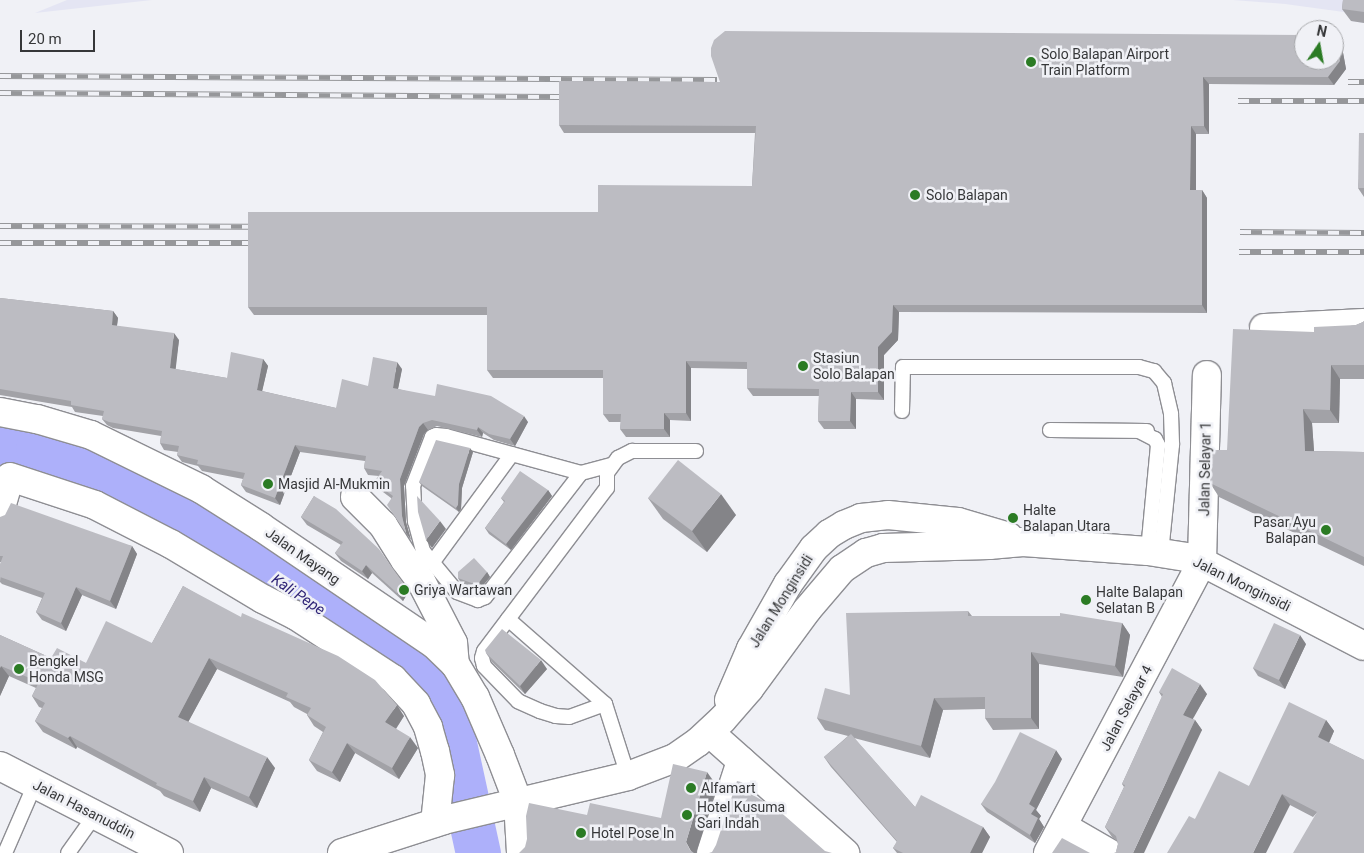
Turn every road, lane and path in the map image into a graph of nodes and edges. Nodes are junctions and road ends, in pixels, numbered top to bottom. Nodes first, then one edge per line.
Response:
1 (1364, 323) edge
2 (1264, 328) edge
3 (1207, 375) dead end
4 (902, 410) dead end
5 (0, 412) edge
6 (1050, 430) dead end
7 (1139, 431) junction
8 (1172, 433) junction
9 (696, 451) dead end
10 (512, 454) junction
11 (612, 465) junction
12 (582, 473) junction
13 (355, 497) dead end
14 (0, 511) edge
15 (1022, 542) junction
16 (814, 548) junction
17 (1154, 552) junction
18 (1202, 562) junction
19 (432, 563) junction
20 (842, 568) junction
21 (508, 619) junction
22 (1364, 646) edge
23 (455, 664) junction
24 (605, 704) junction
25 (716, 726) junction
26 (741, 761) junction
27 (0, 766) edge
28 (628, 776) junction
29 (35, 784) junction
30 (511, 804) junction
31 (94, 814) junction
32 (440, 822) junction
33 (1064, 827) junction
34 (381, 847) edge
35 (5, 853) edge
36 (68, 853) edge
37 (169, 853) edge
38 (342, 853) edge
39 (520, 853) edge
40 (711, 853) edge
41 (845, 853) edge
42 (1048, 853) edge
43 (1110, 853) edge

1 - 2 street
3 - 18 street, Jalan Selayar 1
4 - 8 lane
5 - 23 street, Jalan Mayang
6 - 7 lane
7 - 8 lane
7 - 17 lane
8 - 17 lane
9 - 11 lane
10 - 12 lane
10 - 19 lane
10 - 19 lane
11 - 12 lane
11 - 21 lane
12 - 19 lane
13 - 23 street
14 - 32 street
15 - 16 street, Jalan Monginsidi
15 - 17 street, Jalan Monginsidi
15 - 20 street, Jalan Monginsidi
16 - 20 street
16 - 25 street, Jalan Monginsidi
17 - 18 street, Jalan Monginsidi
18 - 22 street, Jalan Monginsidi
18 - 33 street, Jalan Selayar 4
20 - 25 street, Jalan Monginsidi
21 - 24 lane
21 - 24 lane
23 - 30 street, Jalan Mayang
24 - 28 lane
25 - 26 street
25 - 28 street, Jalan Monginsidi
26 - 40 street
26 - 41 street
27 - 29 street, Jalan Hasanuddin
28 - 30 street, Jalan Monginsidi
29 - 31 street, Jalan Hasanuddin
29 - 35 lane
30 - 32 street, Jalan Monginsidi
30 - 39 street
31 - 36 lane
31 - 37 street, Jalan Hasanuddin
32 - 34 street, Jalan Monginsidi
33 - 42 street, Jalan Selayar 4
33 - 43 street
34 - 38 street, Jalan Monginsidi

